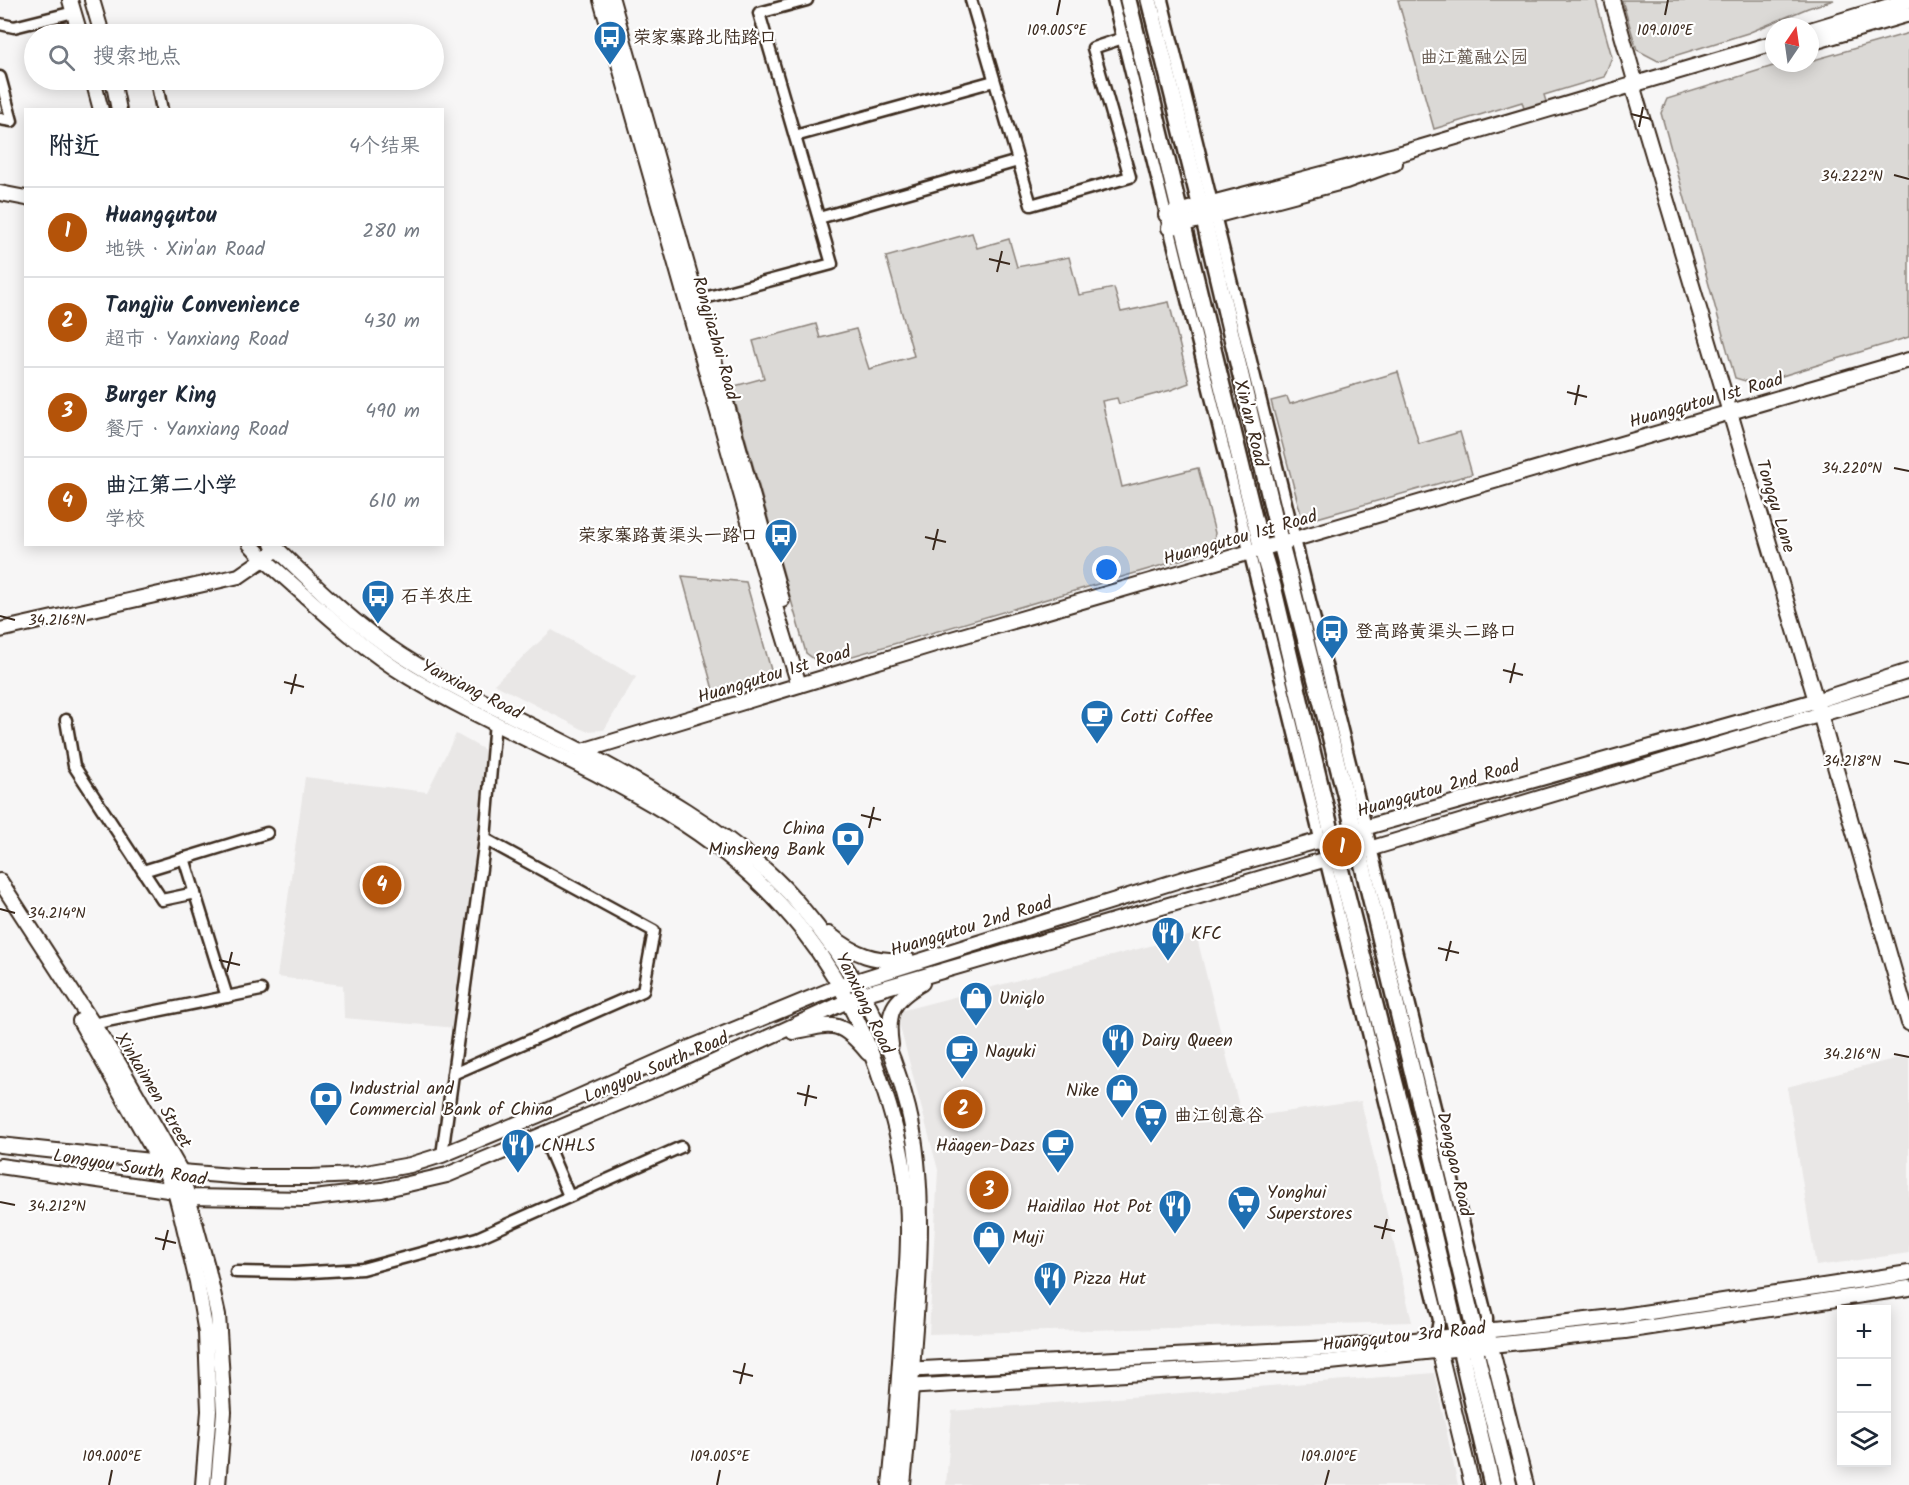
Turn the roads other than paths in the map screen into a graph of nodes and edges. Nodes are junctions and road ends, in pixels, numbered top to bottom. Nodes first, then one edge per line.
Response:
1 (92, 0) edge
2 (601, 0) edge
3 (612, 0) edge
4 (807, 0) edge
5 (971, 0) edge
6 (1113, 0) edge
7 (1128, 0) edge
8 (1149, 0) edge
9 (1162, 0) edge
10 (1612, 0) edge
11 (1909, 0) edge
12 (72, 6) edge
13 (1909, 14) edge
14 (0, 24) edge
15 (77, 24) edge
16 (99, 24) edge
17 (1819, 27) edge
18 (1123, 38) junction
19 (1819, 40) edge
20 (1765, 46) edge
21 (1765, 54) edge
22 (0, 77) edge
23 (994, 81) junction
24 (1635, 87) junction
25 (96, 90) edge
26 (115, 90) edge
27 (158, 90) edge
28 (100, 108) edge
29 (119, 108) edge
30 (162, 108) edge
31 (0, 119) edge
32 (795, 135) junction
33 (1018, 161) junction
34 (0, 192) edge
35 (24, 198) edge
36 (1208, 212) junction
37 (819, 218) junction
38 (1174, 220) junction
39 (698, 300) junction
40 (1909, 360) edge
41 (1729, 412) junction
42 (1288, 542) junction
43 (252, 546) edge
44 (275, 547) edge
45 (1256, 552) junction
46 (264, 559) junction
47 (0, 630) edge
48 (1909, 671) edge
49 (802, 684) junction
50 (1909, 688) edge
51 (1818, 707) junction
52 (66, 720) dead end
53 (495, 722) junction
54 (582, 752) junction
55 (1360, 828) junction
56 (267, 833) dead end
57 (1326, 838) junction
58 (485, 839) junction
59 (1365, 850) junction
60 (1331, 857) junction
61 (184, 858) junction
62 (143, 870) junction
63 (0, 881) edge
64 (195, 893) junction
65 (0, 898) edge
66 (812, 920) junction
67 (928, 958) junction
68 (939, 972) junction
69 (855, 981) junction
70 (840, 986) junction
71 (261, 990) dead end
72 (863, 994) junction
73 (227, 997) junction
74 (848, 1001) junction
75 (1909, 1023) edge
76 (92, 1024) junction
77 (774, 1036) junction
78 (874, 1060) junction
79 (894, 1065) junction
80 (453, 1074) junction
81 (543, 1135) junction
82 (0, 1144) edge
83 (681, 1148) dead end
84 (442, 1155) junction
85 (160, 1162) junction
86 (0, 1166) edge
87 (181, 1172) junction
88 (175, 1191) junction
89 (569, 1196) junction
90 (189, 1197) junction
91 (236, 1272) dead end
92 (1909, 1273) edge
93 (1909, 1288) edge
94 (1481, 1331) junction
95 (1436, 1337) junction
96 (1464, 1344) junction
97 (1491, 1346) junction
98 (1440, 1351) junction
99 (906, 1371) junction
100 (906, 1387) junction
101 (203, 1485) edge
102 (218, 1485) edge
103 (890, 1485) edge
104 (903, 1485) edge
105 (1472, 1485) edge
106 (1492, 1485) edge
107 (1509, 1485) edge
108 (1526, 1485) edge

1 - 16 street
2 - 49 street, Rongjiazhai Road
3 - 39 street, Rongjiazhai Road
4 - 32 street
5 - 23 street
6 - 18 street
7 - 38 main road, Xin'an Road
8 - 36 main road, Xin'an Road
9 - 36 street
10 - 24 street, Tongqu Lane
11 - 17 street
12 - 14 street
12 - 15 street
13 - 19 street
18 - 33 street
18 - 38 street
20 - 24 street
21 - 24 street
22 - 31 street
23 - 32 street
23 - 33 street
24 - 36 street
24 - 41 street, Tongqu Lane
25 - 28 street
26 - 29 street
27 - 30 street
32 - 37 street
33 - 37 street
34 - 35 street
36 - 38 street
36 - 42 main road, Xin'an Road
37 - 39 street
38 - 45 main road, Xin'an Road
39 - 49 street, Rongjiazhai Road
40 - 41 street, Huangqutou 1st Road
41 - 42 street, Huangqutou 1st Road
41 - 51 street, Tongqu Lane
42 - 45 street, Huangqutou 1st Road
42 - 55 main road, Xin'an Road
43 - 46 street, Yanxiang Road
44 - 46 street
44 - 54 street, Yanxiang Road
45 - 49 street, Huangqutou 1st Road
45 - 57 main road, Xin'an Road
46 - 47 street
46 - 53 street, Yanxiang Road
48 - 51 street, Huangqutou 2nd Road
49 - 54 street, Huangqutou 1st Road
50 - 51 street, Huangqutou 2nd Road
51 - 55 street, Huangqutou 2nd Road
51 - 59 street, Huangqutou 2nd Road
51 - 75 street, Tongqu Lane
52 - 62 street
53 - 58 street
53 - 70 street, Yanxiang Road
54 - 66 street, Yanxiang Road
55 - 57 street, Huangqutou 2nd Road
55 - 59 main road, Xin'an Road
56 - 61 street
57 - 60 main road, Xin'an Road
57 - 67 street, Huangqutou 2nd Road
58 - 80 street
58 - 80 street
59 - 60 street, Huangqutou 2nd Road
59 - 94 main road, Denggao Road
60 - 68 street, Huangqutou 2nd Road
60 - 95 street
60 - 96 main road, Denggao Road
61 - 62 street
61 - 64 street
62 - 64 street
63 - 76 street, Xinkaimen Street
64 - 73 street
65 - 85 street, Xinkaimen Street
66 - 67 street
66 - 69 street, Yanxiang Road
67 - 69 street, Huangqutou 2nd Road
68 - 72 street, Huangqutou 2nd Road
68 - 79 street
69 - 70 street, Huangqutou 2nd Road
69 - 72 street, Yanxiang Road
70 - 74 street, Yanxiang Road
70 - 84 street, Longyou South Road
71 - 73 street
72 - 74 street, Longyou South Road
72 - 79 street, Yanxiang Road
73 - 76 street
74 - 77 street, Longyou South Road
74 - 78 street, Yanxiang Road
76 - 87 street, Xinkaimen Street
77 - 78 street
77 - 81 street, Longyou South Road
78 - 99 street, Yanxiang Road
79 - 99 street, Yanxiang Road
80 - 84 street
81 - 89 street
81 - 90 street, Longyou South Road
82 - 85 street, Longyou South Road
83 - 89 street
84 - 87 street, Longyou South Road
85 - 87 street, Longyou South Road
85 - 88 street, Xinkaimen Street
86 - 88 street, Longyou South Road
87 - 90 street, Xinkaimen Street
88 - 90 street, Longyou South Road
88 - 101 street, Xinkaimen Street
89 - 91 street
90 - 102 street, Xinkaimen Street
92 - 94 street, Huangqutou 3rd Road
93 - 97 street, Huangqutou 3rd Road
94 - 96 main road, Denggao Road
94 - 97 street
95 - 96 street, Huangqutou 3rd Road
95 - 98 street
95 - 99 street, Huangqutou 3rd Road
96 - 97 street, Huangqutou 3rd Road
96 - 98 street, Huangqutou 3rd Road
96 - 106 main road, Denggao Road
96 - 107 main road, Denggao Road
97 - 108 street
98 - 100 street, Huangqutou 3rd Road
98 - 105 street
99 - 100 street, Yanxiang Road
100 - 103 street, Yanxiang Road
100 - 104 street, Yanxiang Road

